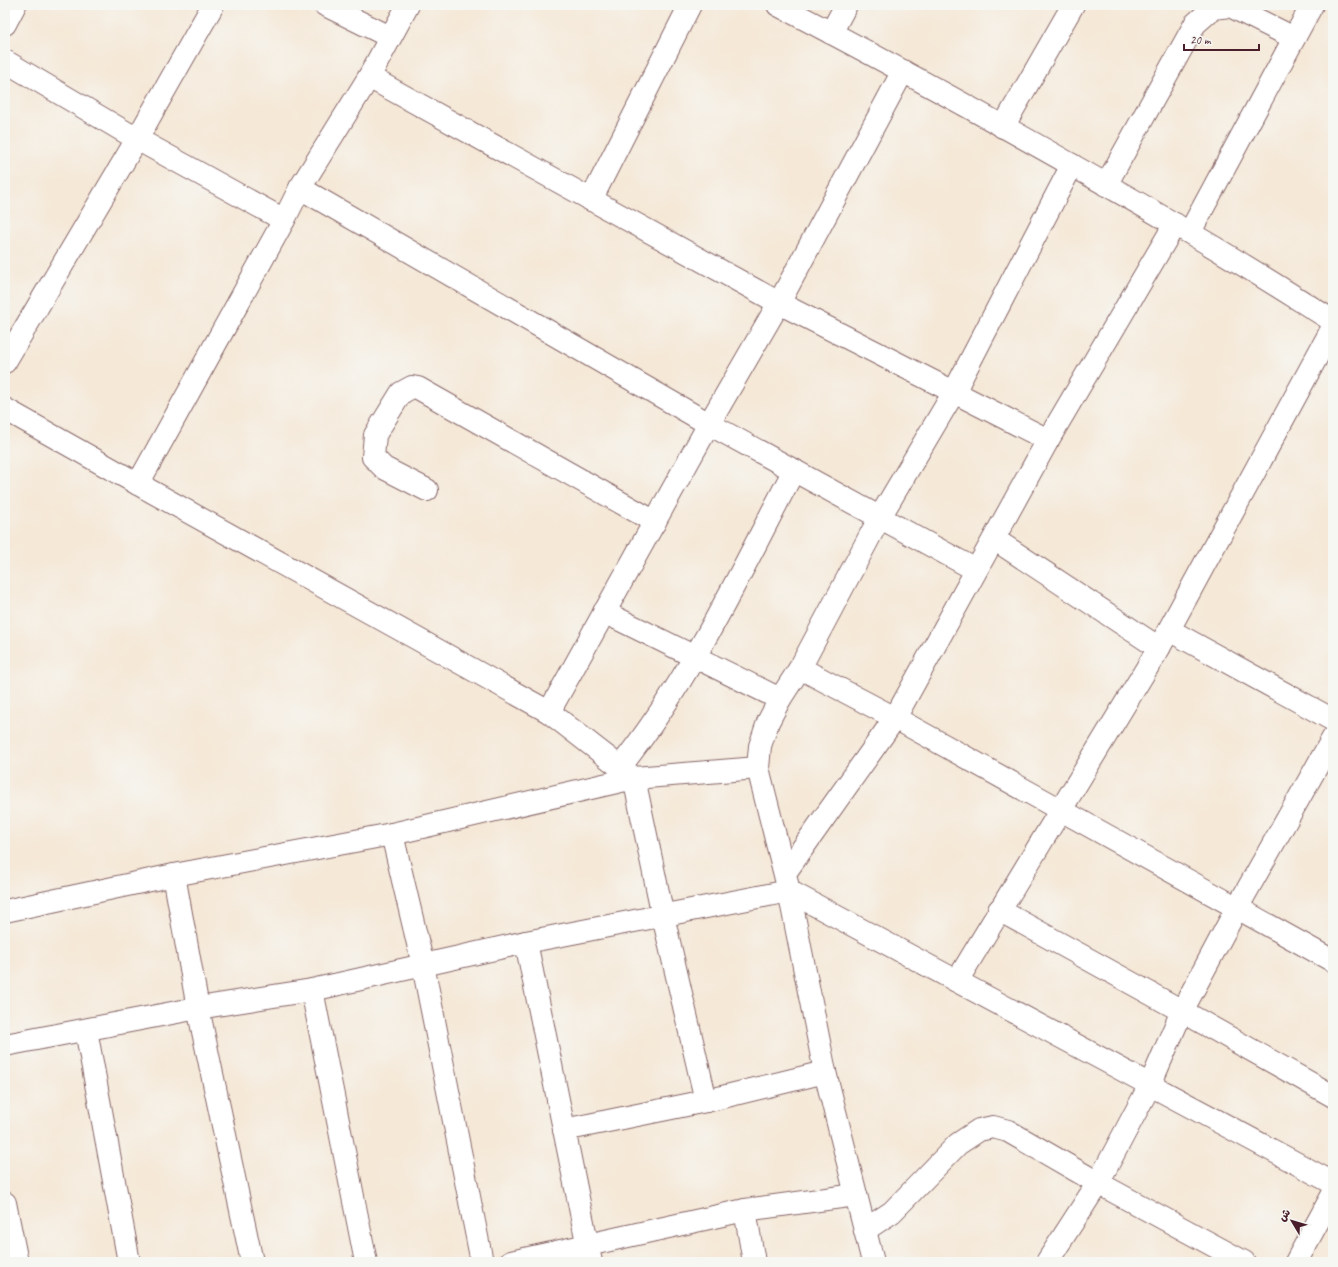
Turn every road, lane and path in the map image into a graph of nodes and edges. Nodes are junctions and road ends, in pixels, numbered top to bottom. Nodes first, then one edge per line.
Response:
1 (15, 5) edge
2 (214, 5) edge
3 (325, 5) edge
4 (408, 5) edge
5 (690, 5) edge
6 (778, 5) edge
7 (846, 5) edge
8 (1073, 5) edge
9 (1312, 5) edge
10 (5, 24) edge
11 (831, 33) junction
12 (390, 37) junction
13 (1294, 38) junction
14 (5, 62) edge
15 (904, 71) junction
16 (369, 77) junction
17 (1003, 127) junction
18 (138, 139) junction
19 (1072, 165) junction
20 (1106, 185) junction
21 (300, 188) junction
22 (591, 200) junction
23 (284, 220) junction
24 (1182, 228) junction
25 (779, 303) junction
26 (1333, 321) edge
27 (1333, 327) edge
28 (5, 362) edge
29 (954, 392) junction
30 (5, 409) edge
31 (709, 424) junction
32 (1048, 440) junction
33 (794, 470) junction
34 (138, 484) junction
35 (427, 490) dead end
36 (880, 517) junction
37 (655, 522) junction
38 (994, 539) junction
39 (976, 570) junction
40 (604, 612) junction
41 (1164, 639) junction
42 (696, 657) junction
43 (800, 668) junction
44 (780, 699) junction
45 (549, 712) junction
46 (894, 718) junction
47 (1333, 720) edge
48 (1333, 738) edge
49 (758, 768) junction
50 (627, 772) junction
51 (1061, 810) junction
52 (392, 834) junction
53 (174, 875) junction
54 (787, 882) junction
55 (1237, 908) junction
56 (999, 910) junction
57 (5, 911) edge
58 (663, 916) junction
59 (526, 942) junction
60 (1333, 961) edge
61 (423, 965) junction
62 (957, 981) junction
63 (312, 990) junction
64 (198, 1008) junction
65 (1182, 1011) junction
66 (86, 1030) junction
67 (5, 1045) edge
68 (825, 1072) junction
69 (1150, 1085) junction
70 (1331, 1091) edge
71 (706, 1101) junction
72 (564, 1130) junction
73 (1098, 1183) junction
74 (1333, 1183) edge
75 (1333, 1194) edge
76 (856, 1195) junction
77 (5, 1203) edge
78 (745, 1210) junction
79 (865, 1230) junction
80 (590, 1254) edge
81 (877, 1259) edge
82 (17, 1262) edge
83 (128, 1262) edge
84 (252, 1262) edge
85 (366, 1262) edge
86 (482, 1262) edge
87 (511, 1262) edge
88 (754, 1262) edge
89 (1047, 1262) edge
90 (1244, 1262) edge
91 (1296, 1262) edge

1 - 10 street
2 - 18 street
3 - 12 street
4 - 12 street
5 - 22 street
6 - 11 street
7 - 11 street
8 - 17 street
9 - 13 street
11 - 15 street
12 - 16 street
13 - 20 street
13 - 24 street
14 - 18 street
15 - 17 street
15 - 25 street
16 - 21 street
16 - 22 street
17 - 19 street
18 - 23 street
18 - 28 street
19 - 20 street
19 - 29 street
20 - 24 street
21 - 23 street
21 - 31 street
22 - 25 street
23 - 34 street
24 - 26 street
24 - 32 street
25 - 29 street
25 - 31 street
27 - 41 street
29 - 32 street
29 - 36 street
30 - 34 street
31 - 33 street
31 - 37 street
32 - 38 street
33 - 36 street
33 - 42 street
34 - 45 street
35 - 37 street
36 - 39 street
36 - 43 street
37 - 40 street
38 - 39 street
38 - 41 street
39 - 46 street
40 - 42 street
40 - 45 street
41 - 47 street
41 - 51 street
42 - 44 street
42 - 50 street
43 - 44 street
43 - 46 street
44 - 49 street
45 - 50 street
46 - 51 street
46 - 54 street
48 - 55 street
49 - 50 street
49 - 54 street
50 - 52 street
50 - 58 street
51 - 55 street
51 - 56 street
52 - 53 street
52 - 61 street
53 - 57 street
53 - 64 street
54 - 58 street
54 - 62 street
54 - 68 street
55 - 60 street
55 - 65 street
56 - 62 street
56 - 65 street
58 - 59 street
58 - 71 street
59 - 61 street
59 - 72 street
61 - 63 street
61 - 86 street
62 - 69 street
63 - 64 street
63 - 85 street
64 - 66 street
64 - 84 street
65 - 69 street
65 - 70 street
66 - 67 street
66 - 83 street
68 - 71 street
68 - 76 street
69 - 73 street
69 - 74 street
71 - 72 street
72 - 80 street
73 - 79 street
73 - 89 street
73 - 90 street
75 - 91 street
76 - 78 street
76 - 79 street
77 - 82 street
78 - 80 street
78 - 88 street
79 - 81 street
80 - 87 street

